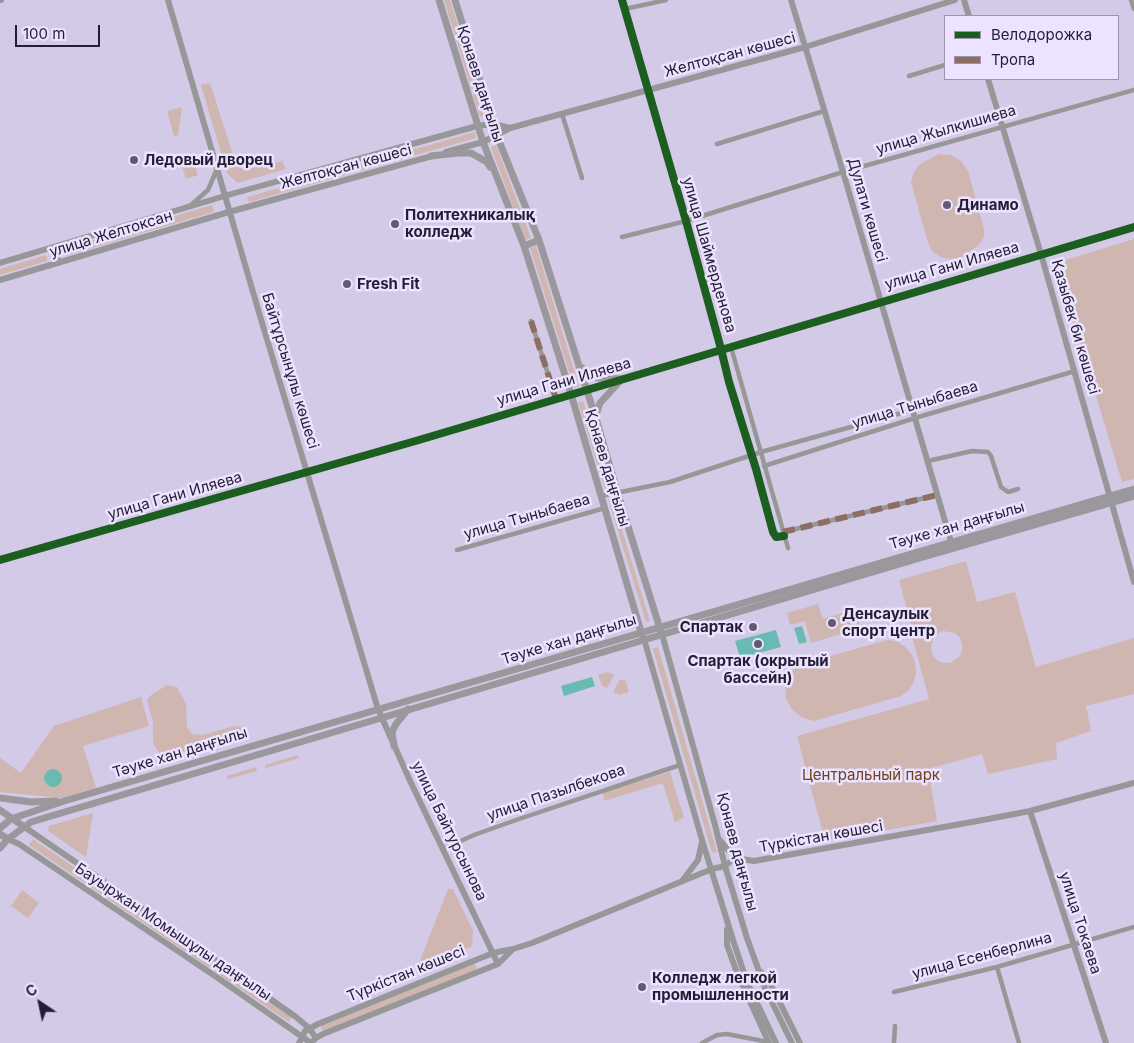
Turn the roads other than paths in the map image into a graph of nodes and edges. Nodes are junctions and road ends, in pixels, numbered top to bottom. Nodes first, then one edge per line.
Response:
1 (168, 0) edge
2 (439, 0) edge
3 (455, 0) edge
4 (622, 0) edge
5 (666, 0) edge
6 (791, 0) edge
7 (955, 0) edge
8 (964, 0) edge
9 (1131, 0) edge
10 (625, 9) junction
11 (1134, 9) edge
12 (969, 15) edge
13 (805, 47) junction
14 (944, 65) edge
15 (909, 76) dead end
16 (988, 80) edge
17 (649, 90) junction
18 (1134, 90) edge
19 (824, 112) junction
20 (562, 114) junction
21 (493, 124) junction
22 (477, 126) junction
23 (510, 128) junction
24 (1003, 128) junction
25 (496, 136) junction
26 (483, 142) junction
27 (717, 144) dead end
28 (431, 156) junction
29 (217, 168) junction
30 (843, 172) junction
31 (495, 173) junction
32 (582, 178) dead end
33 (225, 196) junction
34 (190, 206) junction
35 (229, 212) junction
36 (686, 221) junction
37 (1134, 227) edge
38 (622, 237) dead end
39 (539, 240) junction
40 (524, 246) junction
41 (54, 247) junction
42 (1041, 254) junction
43 (0, 263) edge
44 (59, 263) junction
45 (0, 280) edge
46 (880, 302) junction
47 (531, 321) dead end
48 (731, 347) junction
49 (721, 350) junction
50 (579, 366) junction
51 (1075, 370) junction
52 (622, 379) junction
53 (587, 390) junction
54 (571, 394) junction
55 (556, 399) junction
56 (912, 410) junction
57 (596, 418) junction
58 (915, 418) junction
59 (761, 452) junction
60 (751, 455) junction
61 (928, 461) junction
62 (764, 466) junction
63 (307, 473) junction
64 (1018, 489) dead end
65 (1134, 489) edge
66 (617, 491) junction
67 (937, 495) junction
68 (601, 496) junction
69 (1134, 496) edge
70 (1112, 499) junction
71 (605, 508) junction
72 (783, 534) junction
73 (952, 545) junction
74 (788, 548) dead end
75 (457, 550) dead end
76 (0, 560) edge
77 (1134, 582) edge
78 (655, 609) junction
79 (676, 621) junction
80 (661, 631) junction
81 (643, 636) junction
82 (378, 709) junction
83 (409, 709) junction
84 (381, 717) junction
85 (394, 746) junction
86 (680, 765) junction
87 (1134, 783) edge
88 (0, 798) edge
89 (64, 801) junction
90 (0, 810) edge
91 (1030, 811) junction
92 (12, 819) junction
93 (23, 826) junction
94 (0, 828) edge
95 (0, 834) edge
96 (718, 837) junction
97 (8, 839) junction
98 (702, 840) junction
99 (0, 848) edge
100 (443, 849) junction
101 (754, 861) junction
102 (725, 866) junction
103 (712, 869) junction
104 (682, 881) junction
105 (727, 920) junction
106 (1134, 927) edge
107 (1074, 945) junction
108 (513, 949) junction
109 (493, 953) junction
110 (498, 964) junction
111 (997, 967) junction
112 (757, 968) junction
113 (747, 982) junction
114 (744, 992) junction
115 (894, 992) dead end
116 (895, 1026) dead end
117 (309, 1028) junction
118 (302, 1036) junction
119 (314, 1040) edge
120 (768, 1042) edge
121 (299, 1043) edge
122 (702, 1043) edge
123 (776, 1043) edge
124 (792, 1043) edge
125 (800, 1043) edge
126 (894, 1043) edge
127 (1019, 1043) edge
128 (1106, 1043) edge

1 - 29 main road
2 - 22 main road, Қонаев даңғылы
3 - 21 main road, Қонаев даңғылы
4 - 10 street, улица Шаймерденова
5 - 10 street
6 - 13 main road, Дулати көшесі
7 - 13 main road, Желтоқсан көшесі
8 - 12 main road
9 - 11 street
10 - 17 street, улица Шаймерденова
13 - 17 main road, Желтоқсан көшесі
13 - 19 main road, Дулати көшесі
14 - 15 street
16 - 24 main road, Қазыбек би көшесі
17 - 20 main road, Желтоқсан көшесі
17 - 36 street, улица Шаймерденова
18 - 24 street, улица Жылкишиева
19 - 27 street
19 - 30 main road, Дулати көшесі
20 - 23 main road, Желтоқсан көшесі
20 - 32 street
21 - 22 main road, Желтоқсан көшесі
21 - 23 main road
21 - 25 main road, Қонаев даңғылы
22 - 26 main road, Қонаев даңғылы
22 - 33 main road, Желтоқсан көшесі
23 - 25 main road
24 - 30 street, улица Жылкишиева
24 - 42 main road, Қазыбек би көшесі
25 - 26 main road, Желтоқсан көшесі
25 - 39 main road, Қонаев даңғылы
26 - 28 main road, Желтоқсан көшесі
26 - 31 main road, Қонаев даңғылы
28 - 31 main road
28 - 35 main road, Желтоқсан көшесі
29 - 33 main road
29 - 34 street
30 - 36 street, улица Жылкишиева
30 - 46 main road, Дулати көшесі
31 - 40 main road, Қонаев даңғылы
33 - 34 main road, улица Желтоксан
33 - 35 main road
34 - 41 main road, улица Желтоксан
35 - 44 main road, улица Желтоксан
35 - 63 main road, Байтұрсынұлы көшесі
36 - 38 street, улица Жылкишиева
36 - 49 street, улица Шаймерденова
37 - 42 main road, улица Гани Иляева
39 - 40 main road
39 - 50 main road, Қонаев даңғылы
40 - 54 main road, Қонаев даңғылы
41 - 43 main road, улица Желтоксан
41 - 44 main road
42 - 46 main road, улица Гани Иляева
42 - 51 main road, Қазыбек би көшесі
44 - 45 main road, улица Желтоксан
46 - 48 main road, улица Гани Иляева
46 - 56 main road, Дулати көшесі
47 - 55 street
48 - 49 main road, улица Гани Иляева
48 - 59 street, улица Шаймерденова
49 - 52 main road, улица Гани Иляева
49 - 60 street, улица Шаймерденова
50 - 52 main road
50 - 53 main road, Қонаев даңғылы
51 - 58 street, улица Тыныбаева
51 - 70 main road, Қазыбек би көшесі
52 - 53 main road, улица Гани Иляева
52 - 57 main road
53 - 54 main road, улица Гани Иляева
53 - 57 main road, Қонаев даңғылы
54 - 55 main road, улица Гани Иляева
54 - 68 main road, Қонаев даңғылы
55 - 63 main road, улица Гани Иляева
56 - 58 main road, Дулати көшесі
56 - 59 street, улица Тыныбаева
57 - 66 main road, Қонаев даңғылы
58 - 61 main road, Дулати көшесі
58 - 62 street, улица Тыныбаева
59 - 60 street, улица Тыныбаева
59 - 62 street, улица Шаймерденова
60 - 66 street, улица Тыныбаева
60 - 72 street, улица Шаймерденова
61 - 64 street
61 - 67 main road, Дулати көшесі
62 - 72 street, улица Шаймерденова
63 - 76 main road, улица Гани Иляева
63 - 82 main road, Байтұрсынұлы көшесі
65 - 70 main road, Тәуке хан даңғылы
66 - 68 street, улица Тыныбаева
66 - 78 main road, Қонаев даңғылы
67 - 72 street
67 - 73 main road, Дулати көшесі
68 - 71 main road, Қонаев даңғылы
69 - 70 main road, Тәуке хан даңғылы
70 - 73 main road, Тәуке хан даңғылы
70 - 77 main road, Қазыбек би көшесі
71 - 75 street, улица Тыныбаева
71 - 81 main road, Қонаев даңғылы
72 - 74 street, улица Шаймерденова
73 - 79 main road, Тәуке хан даңғылы
73 - 80 main road, Тәуке хан даңғылы
78 - 79 main road
78 - 80 main road, Қонаев даңғылы
79 - 80 main road, Тәуке хан даңғылы
80 - 81 main road, Тәуке хан даңғылы
80 - 96 main road, Қонаев даңғылы
81 - 82 main road, Тәуке хан даңғылы
81 - 83 main road, Тәуке хан даңғылы
81 - 86 main road, Қонаев даңғылы
82 - 84 main road, улица Байтурсынова
82 - 89 main road, Тәуке хан даңғылы
83 - 84 main road, Тәуке хан даңғылы
83 - 85 main road
84 - 85 main road, улица Байтурсынова
84 - 93 main road, Тәуке хан даңғылы
85 - 100 main road, улица Байтурсынова
86 - 98 main road, Қонаев даңғылы
86 - 100 street, улица Пазылбекова
87 - 91 main road, Түркістан көшесі
88 - 89 main road
89 - 92 main road, Тәуке хан даңғылы
90 - 92 main road
91 - 101 main road, Түркістан көшесі
91 - 107 main road, улица Токаева
92 - 93 main road
92 - 94 main road, Тәуке хан даңғылы
93 - 97 main road, Тәуке хан даңғылы
93 - 117 main road, Бауыржан Момышұлы даңғылы
95 - 97 main road
96 - 101 main road
96 - 102 main road, Қонаев даңғылы
97 - 99 main road, Тәуке хан даңғылы
97 - 118 main road, Бауыржан Момышұлы даңғылы
98 - 103 main road, Қонаев даңғылы
98 - 104 main road
100 - 109 main road, улица Байтурсынова
101 - 102 main road, Түркістан көшесі
102 - 103 main road, Түркістан көшесі
102 - 112 main road, Қонаев даңғылы
103 - 104 main road, Түркістан көшесі
103 - 105 main road, Қонаев даңғылы
104 - 108 main road, Түркістан көшесі
105 - 113 main road, Қонаев даңғылы
105 - 114 main road
106 - 107 street, улица Есенберлина
107 - 111 street, улица Есенберлина
107 - 128 main road, улица Токаева
108 - 109 main road, Түркістан көшесі
108 - 110 main road, Түркістан көшесі
109 - 110 main road, улица Байтурсынова
109 - 117 main road, Түркістан көшесі
110 - 119 main road, Түркістан көшесі
111 - 115 street, улица Есенберлина
111 - 127 street
112 - 124 main road, Қонаев даңғылы
112 - 125 main road
113 - 114 main road
113 - 123 main road, Қонаев даңғылы
114 - 120 main road
116 - 126 street
117 - 118 main road
117 - 119 main road, Бауыржан Момышұлы даңғылы
118 - 119 main road, Бауыржан Момышұлы даңғылы
118 - 121 main road
120 - 122 street

